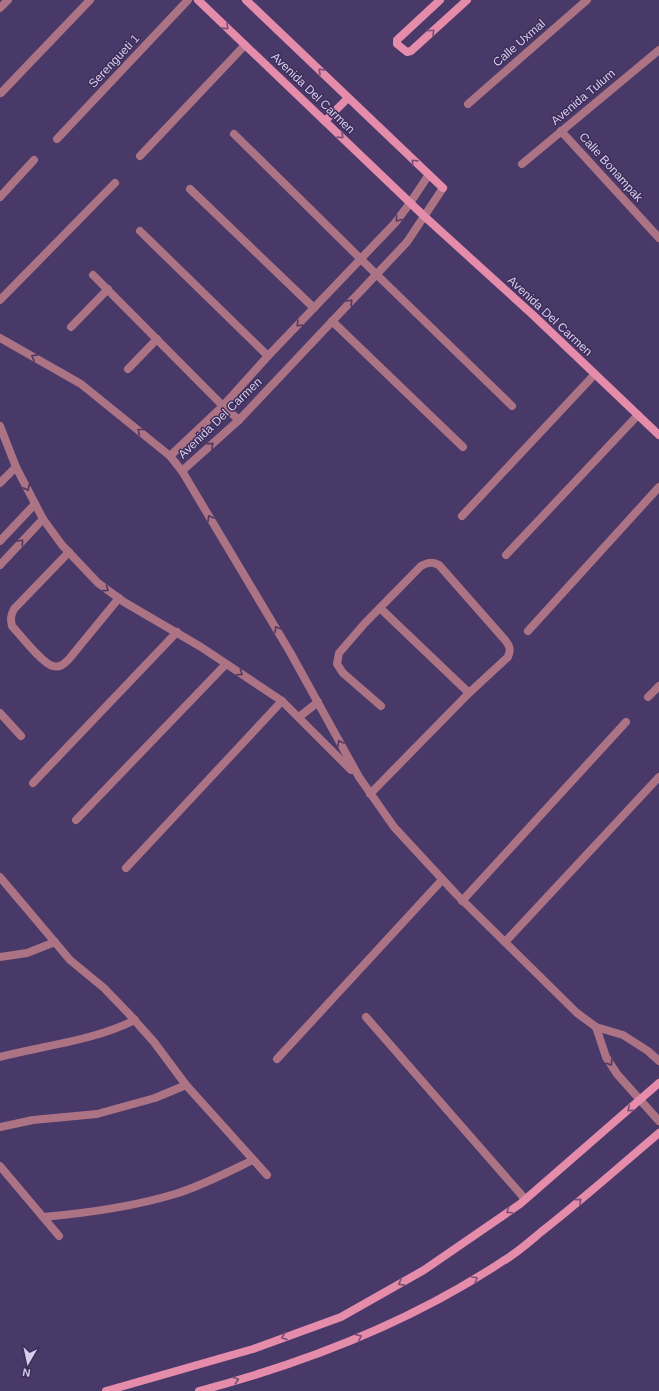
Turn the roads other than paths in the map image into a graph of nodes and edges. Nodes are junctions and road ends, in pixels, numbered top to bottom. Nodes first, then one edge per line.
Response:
1 (8, 0) edge
2 (90, 0) edge
3 (188, 0) edge
4 (198, 0) edge
5 (246, 0) edge
6 (440, 0) edge
7 (467, 0) edge
8 (587, 0) edge
9 (0, 8) edge
10 (245, 45) junction
11 (659, 50) edge
12 (1, 93) edge
13 (348, 98) junction
14 (468, 104) dead end
15 (325, 121) junction
16 (561, 131) junction
17 (234, 134) dead end
18 (57, 139) dead end
19 (140, 156) dead end
20 (34, 160) dead end
21 (522, 164) dead end
22 (428, 176) junction
23 (115, 183) dead end
24 (443, 188) joint
25 (190, 189) dead end
26 (0, 197) edge
27 (410, 203) junction
28 (424, 216) junction
29 (140, 231) dead end
30 (659, 238) edge
31 (360, 259) junction
32 (376, 274) junction
33 (93, 275) dead end
34 (108, 289) junction
35 (0, 300) edge
36 (314, 308) junction
37 (332, 321) junction
38 (71, 327) dead end
39 (0, 338) edge
40 (157, 339) junction
41 (268, 356) junction
42 (128, 369) dead end
43 (595, 374) junction
44 (223, 406) junction
45 (512, 406) dead end
46 (638, 415) junction
47 (239, 420) junction
48 (0, 426) edge
49 (659, 435) edge
50 (463, 447) dead end
51 (170, 456) junction
52 (16, 467) junction
53 (182, 471) junction
54 (0, 483) edge
55 (659, 487) edge
56 (35, 504) junction
57 (462, 516) dead end
58 (43, 519) junction
59 (0, 542) edge
60 (69, 552) junction
61 (506, 555) dead end
62 (0, 565) edge
63 (119, 598) junction
64 (380, 608) junction
65 (528, 631) dead end
66 (176, 632) junction
67 (226, 664) junction
68 (659, 686) edge
69 (469, 693) junction
70 (648, 697) dead end
71 (282, 701) junction
72 (318, 702) junction
73 (381, 706) dead end
74 (0, 713) edge
75 (299, 717) junction
76 (626, 722) dead end
77 (21, 736) dead end
78 (359, 777) junction
79 (659, 777) edge
80 (33, 783) dead end
81 (370, 794) junction
82 (76, 820) dead end
83 (126, 868) dead end
84 (0, 877) edge
85 (442, 880) junction
86 (462, 901) junction
87 (54, 942) junction
88 (505, 942) junction
89 (0, 958) edge
90 (366, 1017) dead end
91 (135, 1020) junction
92 (596, 1027) junction
93 (0, 1057) edge
94 (277, 1059) dead end
95 (659, 1061) edge
96 (659, 1083) edge
97 (186, 1085) junction
98 (640, 1100) junction
99 (659, 1121) edge
100 (0, 1127) edge
101 (659, 1133) edge
102 (253, 1160) junction
103 (0, 1166) edge
104 (267, 1175) dead end
105 (525, 1199) junction
106 (43, 1217) junction
107 (59, 1236) dead end
108 (106, 1391) edge
109 (199, 1391) edge

1 - 9 street
2 - 12 street
3 - 18 street, Serengueti 1
4 -> 10 main road, Avenida Del Carmen
13 -> 5 main road, Avenida Del Carmen
6 -> 7 main road
8 - 14 street, Calle Uxmal
10 - 15 main road, Avenida Del Carmen
10 - 19 street
11 - 16 street, Avenida Tulum
13 - 15 main road
22 -> 13 main road, Avenida Del Carmen
15 -> 27 main road, Avenida Del Carmen
16 - 21 street, Avenida Tulum
16 - 30 street, Calle Bonampak
17 - 31 street
20 - 26 street
22 - 24 main road, Avenida Del Carmen
22 - 27 street, Avenida Del Carmen
23 - 35 street
24 - 28 street, Avenida Del Carmen
25 - 36 street
27 - 28 main road, Avenida Del Carmen
27 -> 31 street, Avenida Del Carmen
28 - 32 street, Avenida Del Carmen
28 - 43 main road, Avenida Del Carmen
29 - 41 street
31 - 32 street
31 - 36 street, Avenida Del Carmen
37 -> 32 street, Avenida Del Carmen
32 - 45 street
33 - 34 street
34 - 38 street
34 - 40 street
36 -> 41 street, Avenida Del Carmen
37 - 47 street, Avenida Del Carmen
37 - 50 street
51 -> 39 street
40 - 42 street
40 - 44 street
41 - 44 street, Avenida Del Carmen
43 - 46 main road, Avenida Del Carmen
43 - 57 street
44 - 47 street
44 - 51 street, Avenida Del Carmen
46 - 49 main road, Avenida Del Carmen
46 - 61 street
53 -> 47 street, Avenida Del Carmen
48 - 52 street
51 - 53 street, Avenida Del Carmen
52 - 54 street
52 -> 56 street
72 -> 53 street
55 - 65 street
56 - 58 street
56 - 59 street
58 - 60 street
62 -> 58 street
60 -> 63 street
60 - 63 street
63 - 66 street
64 - 69 street
64 - 69 street
64 - 73 street
66 - 67 street
66 - 80 street
67 -> 71 street
67 - 82 street
68 - 70 street
69 - 81 street
71 - 75 street
71 - 83 street
72 - 75 street
78 -> 72 street
74 - 77 street
75 - 78 street
76 - 86 street
78 - 81 street
79 - 88 street
81 - 85 street
84 - 87 street
85 - 86 street
85 - 94 street
86 - 88 street
87 - 89 street
87 - 91 street
88 - 92 street
90 - 105 street
91 - 93 street
91 - 97 street
92 - 95 street
92 -> 98 street
96 - 98 main road
97 - 100 street
97 - 102 street
98 - 99 street
98 -> 105 main road
109 -> 101 main road
102 - 104 street
102 - 106 street
103 - 106 street
105 -> 108 main road
106 - 107 street

